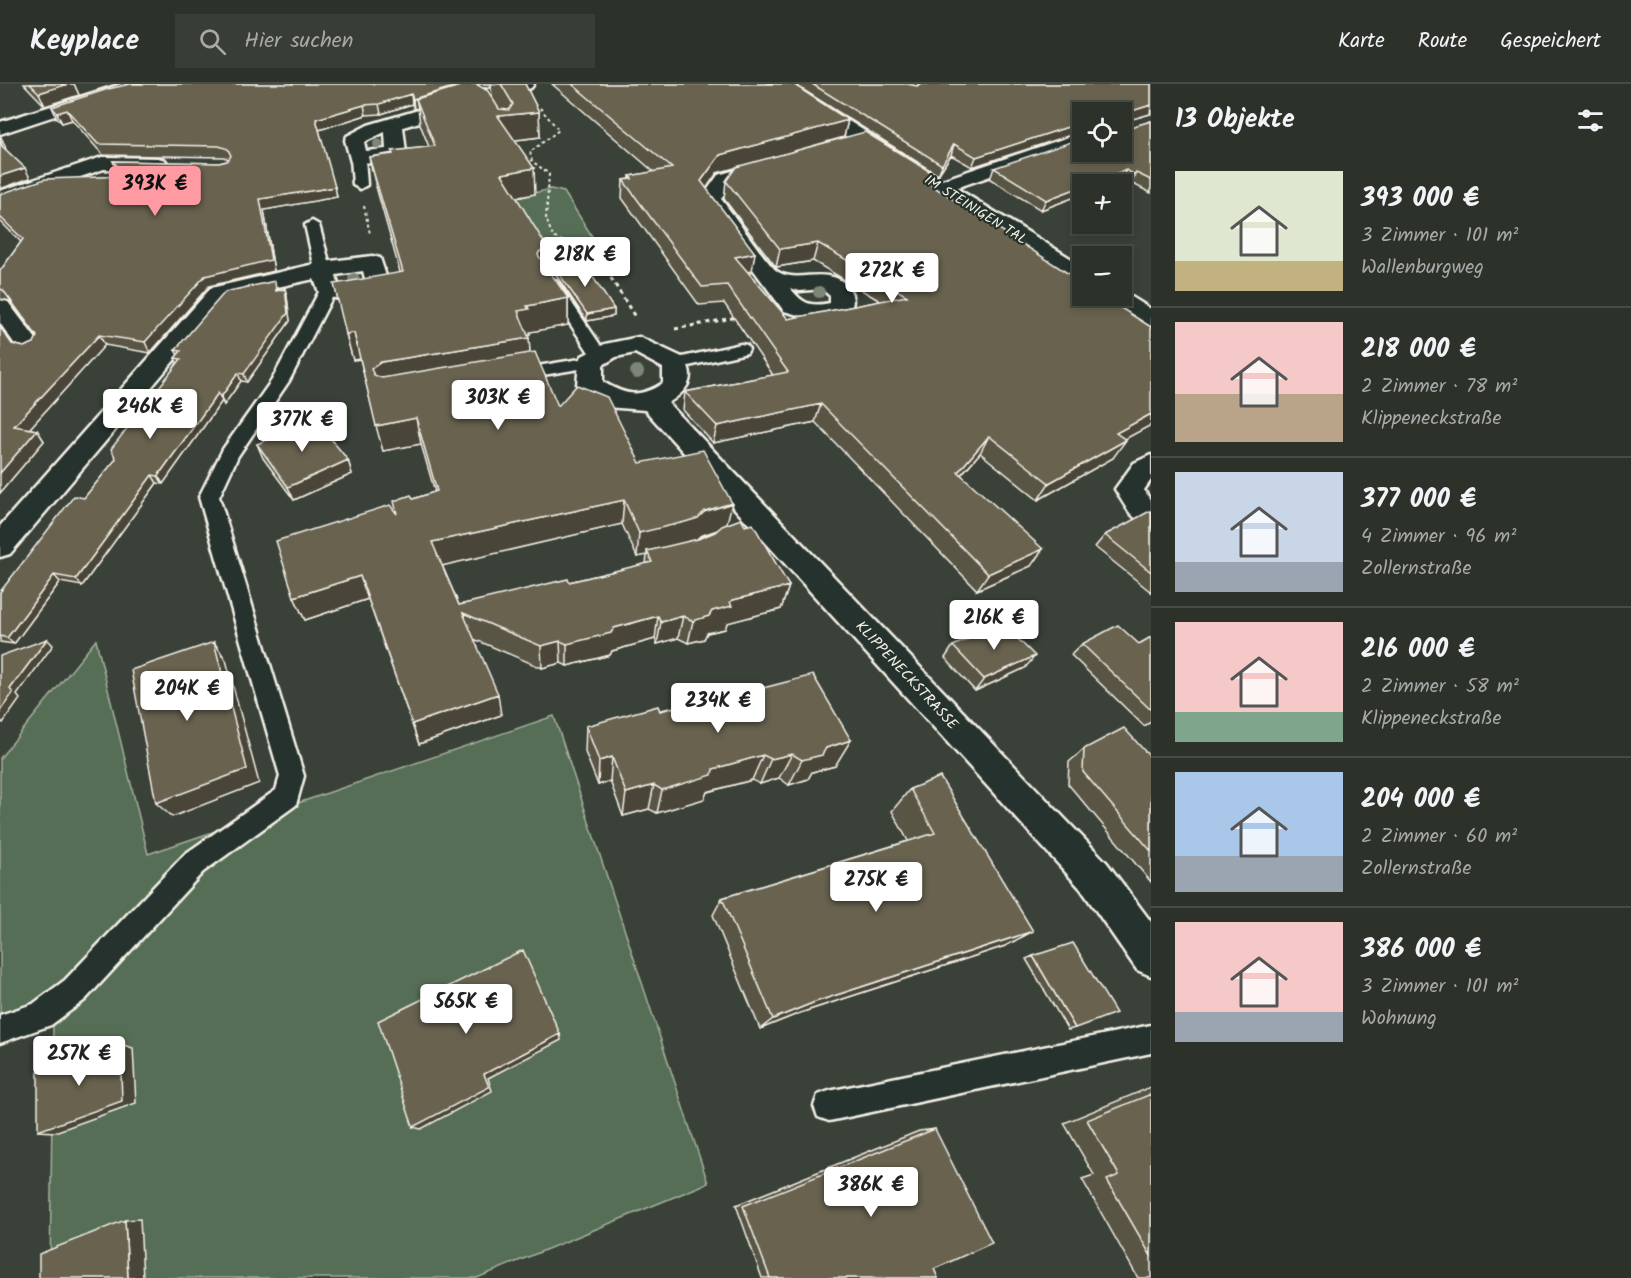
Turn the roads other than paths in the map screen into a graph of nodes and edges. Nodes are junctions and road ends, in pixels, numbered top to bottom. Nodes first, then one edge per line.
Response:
1 (144, 84) edge
2 (778, 84) edge
3 (518, 86) edge
4 (103, 88) edge
5 (393, 124) junction
6 (0, 128) edge
7 (864, 140) junction
8 (1072, 142) edge
9 (842, 147) edge
10 (358, 158) junction
11 (787, 162) edge
12 (179, 164) edge
13 (360, 185) road end
14 (940, 187) junction
15 (0, 198) edge
16 (312, 225) dead end
17 (372, 263) road end
18 (1072, 269) edge
19 (768, 276) junction
20 (326, 280) junction
21 (549, 280) edge
22 (1130, 306) edge
23 (0, 307) edge
24 (1151, 319) edge
25 (30, 348) edge
26 (741, 349) dead end
27 (595, 358) junction
28 (675, 364) junction
29 (501, 377) edge
30 (652, 402) junction
31 (1148, 468) edge
32 (1151, 516) edge
33 (0, 546) edge
34 (1151, 956) edge
35 (0, 1029) edge
36 (1151, 1039) edge
37 (829, 1106) dead end

1 - 4 street
2 - 7 street, IM STEINIGEN TAL
3 - 5 street
4 - 6 street
5 - 10 street
5 - 10 street
7 - 9 street
7 - 14 street, IM STEINIGEN TAL
8 - 14 street
10 - 13 lane
11 - 19 street
12 - 15 street
14 - 18 street, IM STEINIGEN TAL
16 - 20 lane
17 - 20 street
19 - 19 street
20 - 33 street
20 - 35 lane
21 - 27 lane
22 - 24 street
23 - 25 street
26 - 28 lane
27 - 28 street
27 - 29 lane
27 - 30 street
28 - 30 street
30 - 34 street, KLIPPENECKSTRASSE
31 - 32 street
36 - 37 lane

